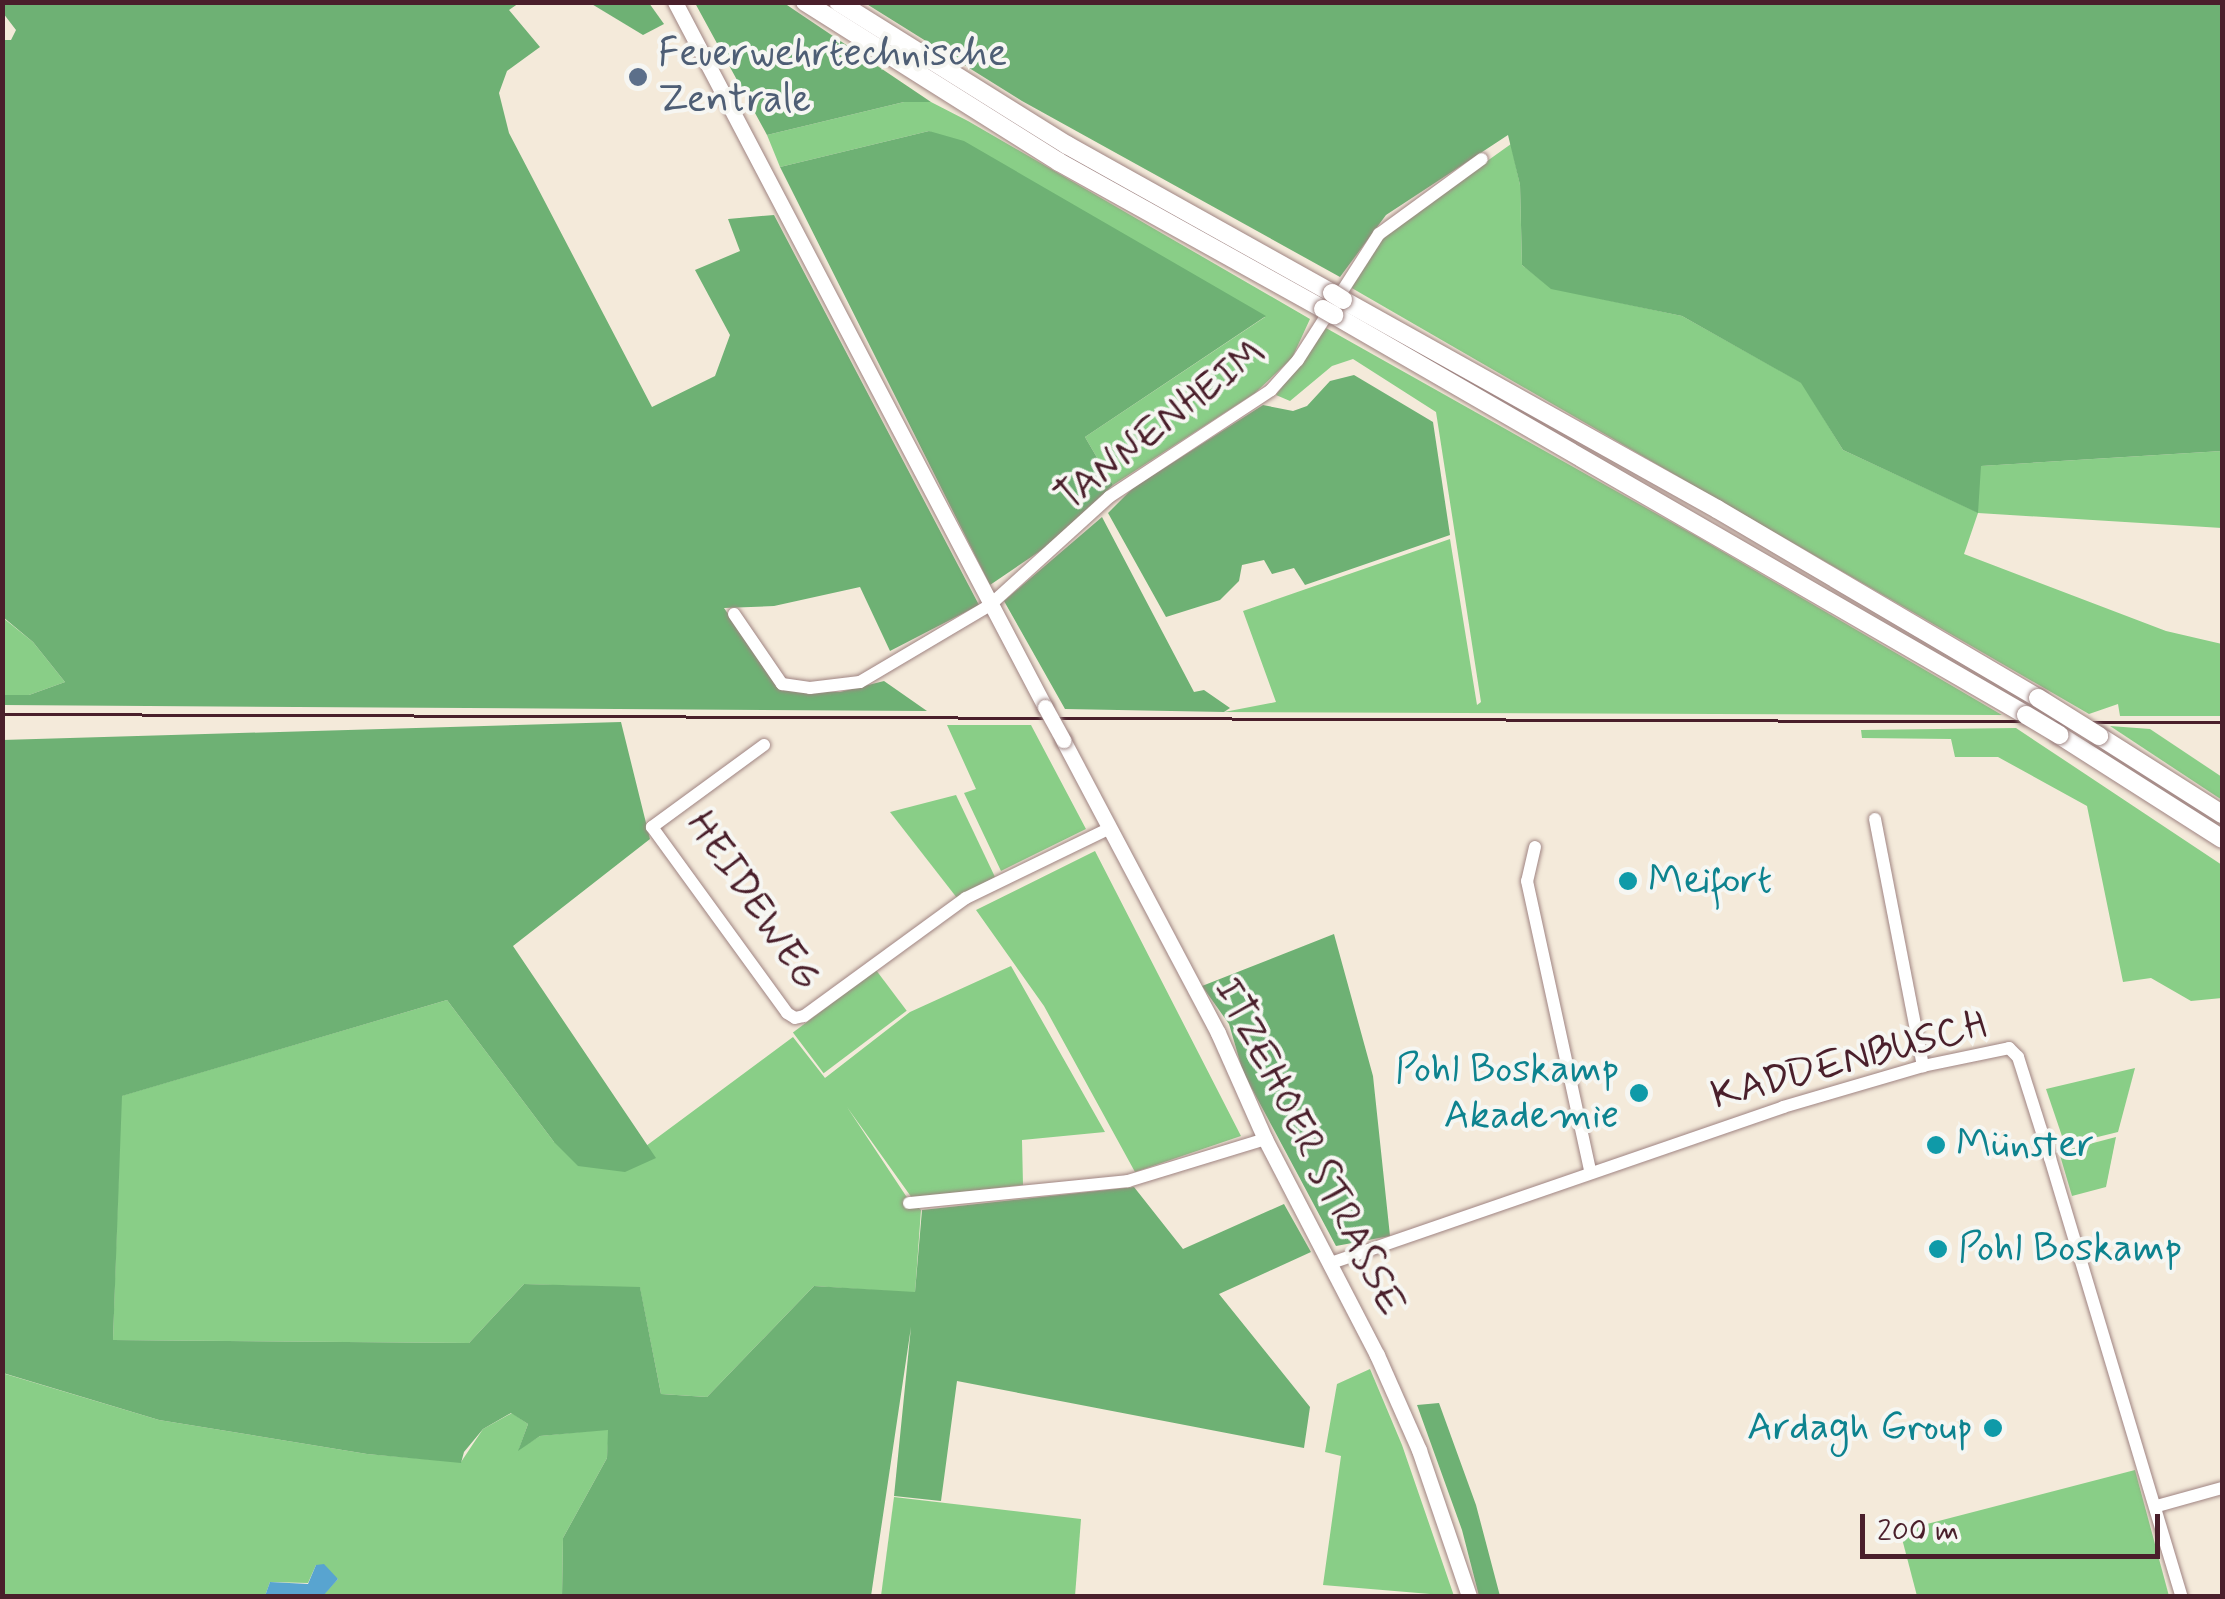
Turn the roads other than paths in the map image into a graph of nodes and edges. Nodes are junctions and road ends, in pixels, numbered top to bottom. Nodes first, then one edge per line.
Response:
1 (676, 2) edge
2 (806, 2) edge
3 (838, 2) edge
4 (1482, 159) dead end
5 (1333, 304) junction
6 (990, 605) junction
7 (734, 614) dead end
8 (764, 745) dead end
9 (2222, 814) edge
10 (1875, 819) dead end
11 (1108, 829) junction
12 (2222, 839) edge
13 (1535, 847) dead end
14 (1923, 1066) junction
15 (1265, 1138) junction
16 (1590, 1171) junction
17 (909, 1203) dead end
18 (1331, 1263) junction
19 (2222, 1488) edge
20 (2157, 1506) junction
21 (1469, 1596) edge
22 (2181, 1596) edge

1 - 6 main road, ITZEHOER STRASSE
2 - 5 highway
3 - 5 highway
4 - 6 street, TANNENHEIM
5 - 9 highway, bridge
5 - 12 highway, bridge
6 - 7 street, TANNENHEIM
6 - 11 main road, ITZEHOER STRASSE, bridge
8 - 11 street, HEIDEWEG
10 - 14 street
11 - 15 main road, ITZEHOER STRASSE
13 - 16 street
14 - 16 street, KADDENBUSCH
14 - 20 street, KADDENBUSCH
15 - 17 street
15 - 18 main road, ITZEHOER STRASSE
16 - 18 street, KADDENBUSCH
18 - 21 main road, ITZEHOER STRASSE
19 - 20 street
20 - 22 street, KADDENBUSCH

